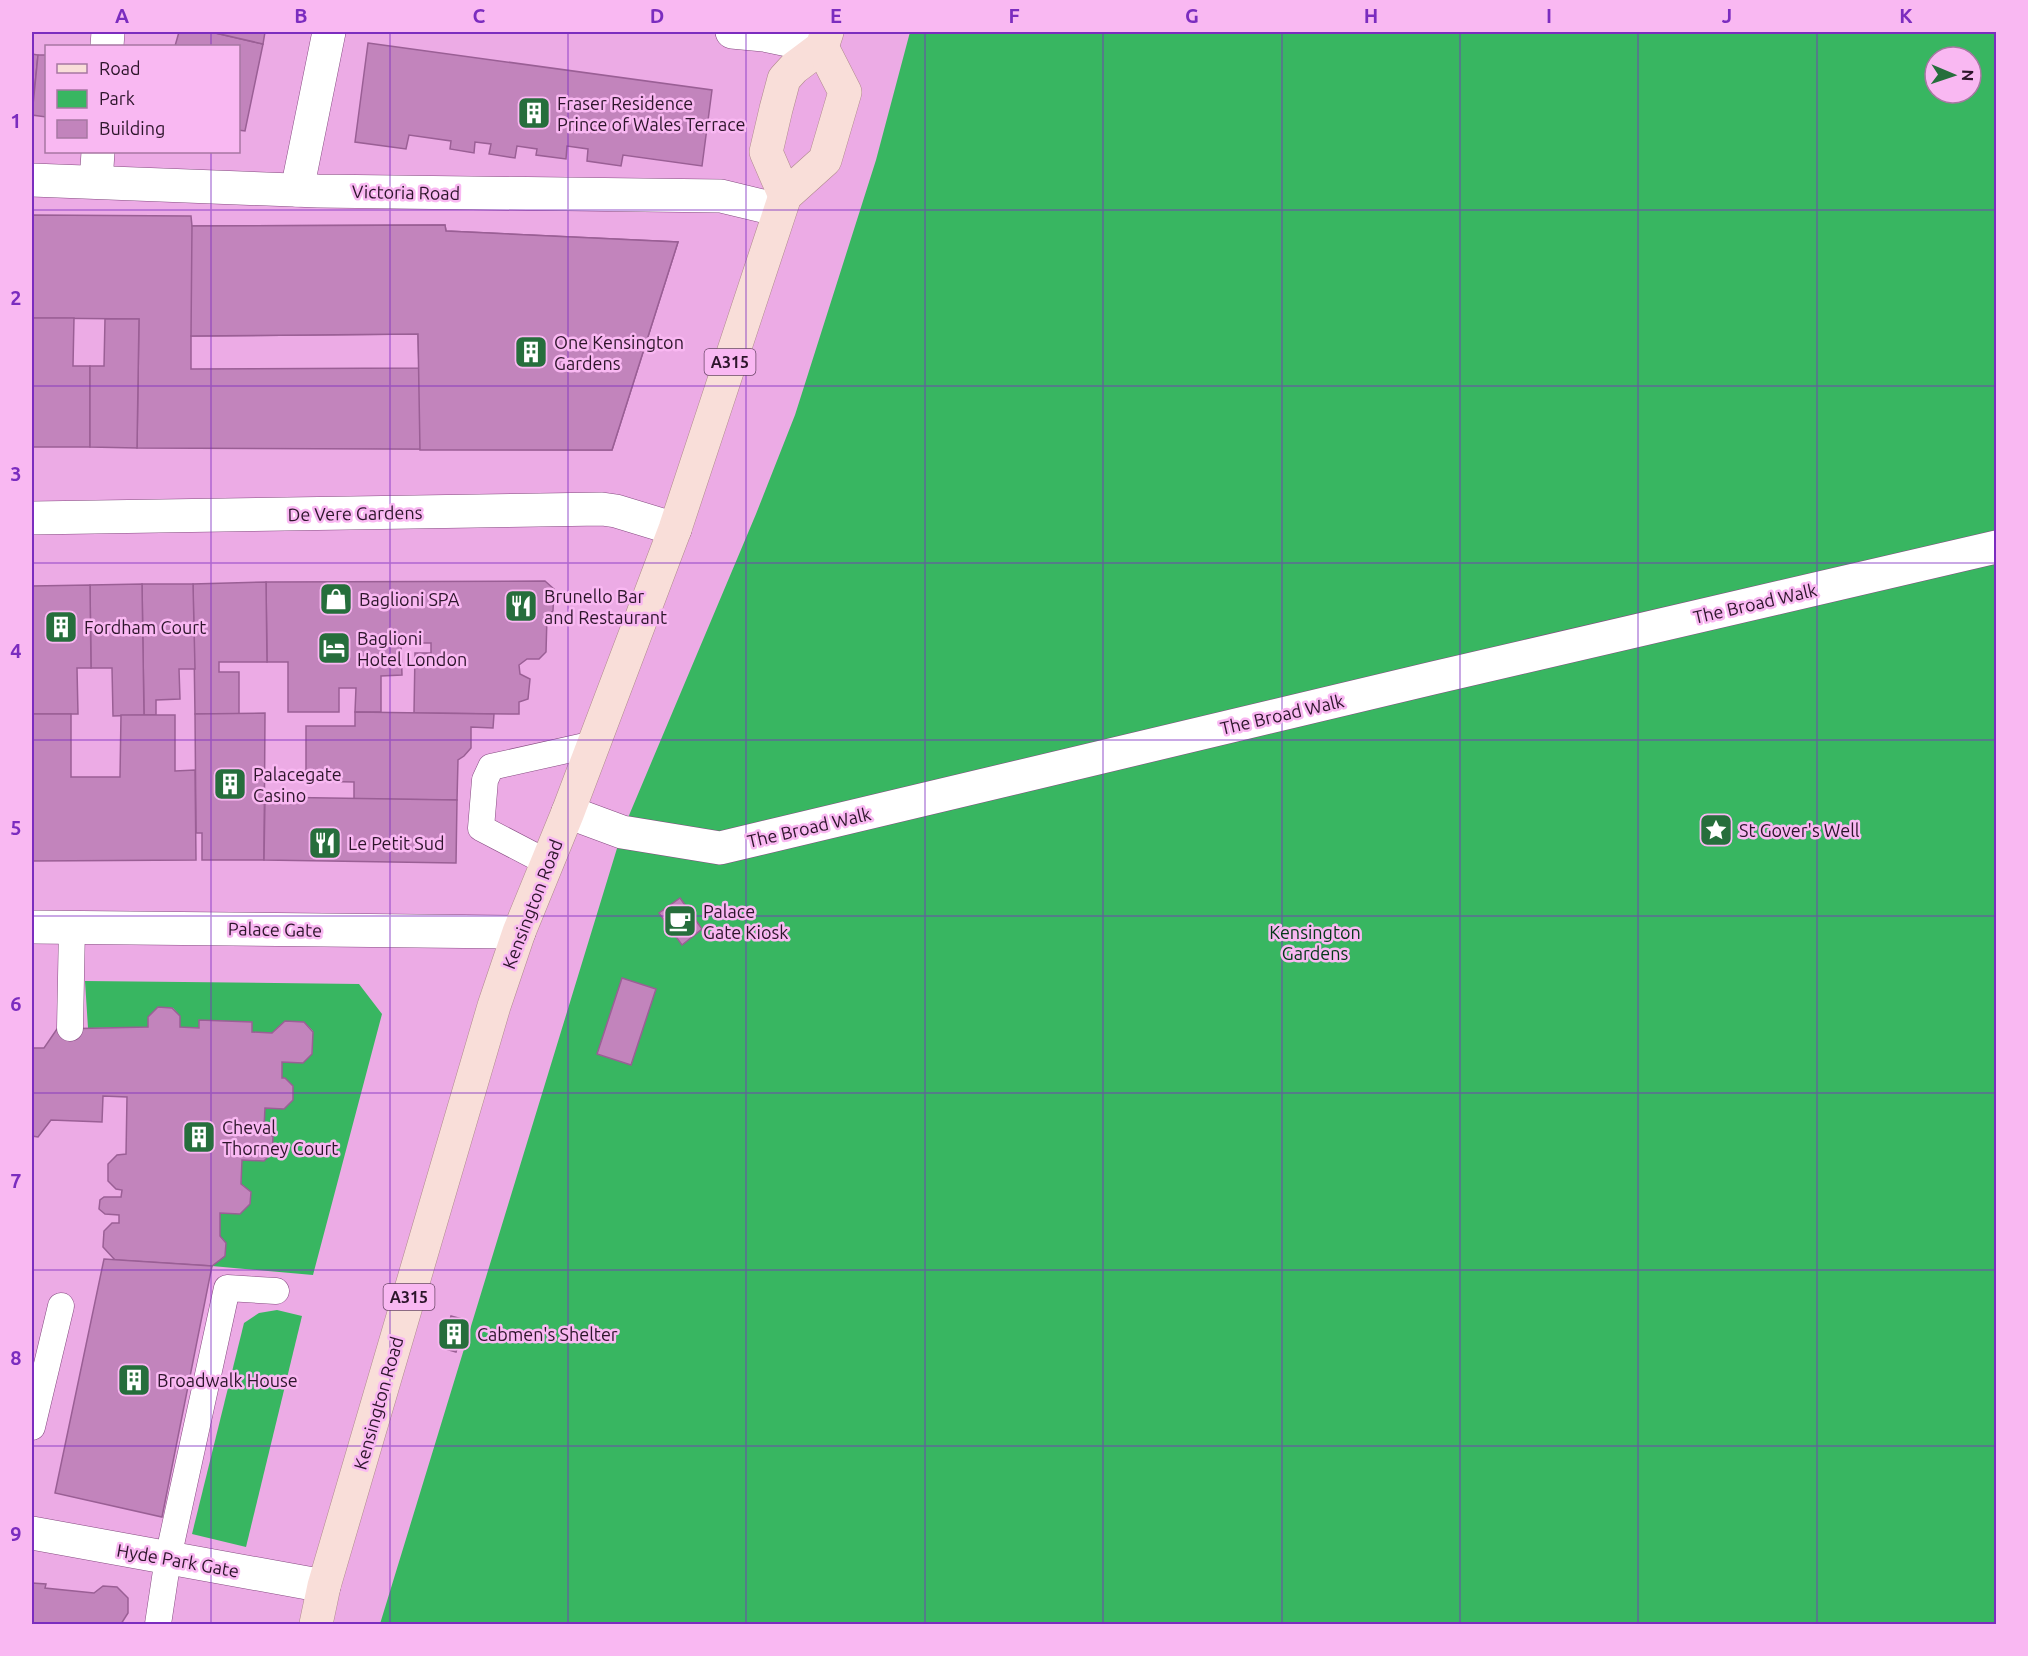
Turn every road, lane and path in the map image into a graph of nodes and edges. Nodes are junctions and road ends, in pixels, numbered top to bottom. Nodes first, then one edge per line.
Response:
1 (328, 32) edge
2 (732, 32) edge
3 (825, 39) edge
4 (97, 167) edge
5 (32, 180) edge
6 (297, 190) junction
7 (782, 203) junction
8 (32, 518) edge
9 (675, 529) junction
10 (1996, 547) edge
11 (594, 744) junction
12 (568, 812) junction
13 (548, 863) junction
14 (32, 927) edge
15 (72, 927) junction
16 (519, 932) junction
17 (70, 1028) dead end
18 (276, 1291) dead end
19 (61, 1306) dead end
20 (32, 1427) edge
21 (32, 1533) edge
22 (168, 1558) junction
23 (324, 1586) junction
24 (158, 1624) edge
25 (316, 1624) edge

1 - 6 street
2 - 3 street
3 - 7 main road
3 - 7 main road
4 - 5 street, Victoria Road
4 - 6 street, Victoria Road
6 - 7 street, Victoria Road
7 - 9 main road, Kensington Road / A315
8 - 9 street, De Vere Gardens
9 - 11 main road, Kensington Road / A315
10 - 12 street, The Broad Walk
11 - 12 main road, Kensington Road / A315
11 - 13 lane
12 - 13 main road, Kensington Road / A315
13 - 16 main road, Kensington Road / A315
14 - 15 street, Palace Gate
15 - 16 street, Palace Gate
15 - 17 lane
16 - 23 main road, Kensington Road / A315
18 - 22 lane
19 - 20 lane
21 - 22 street, Hyde Park Gate
22 - 23 street, Hyde Park Gate
22 - 24 lane
23 - 25 main road, Kensington Road / A315

